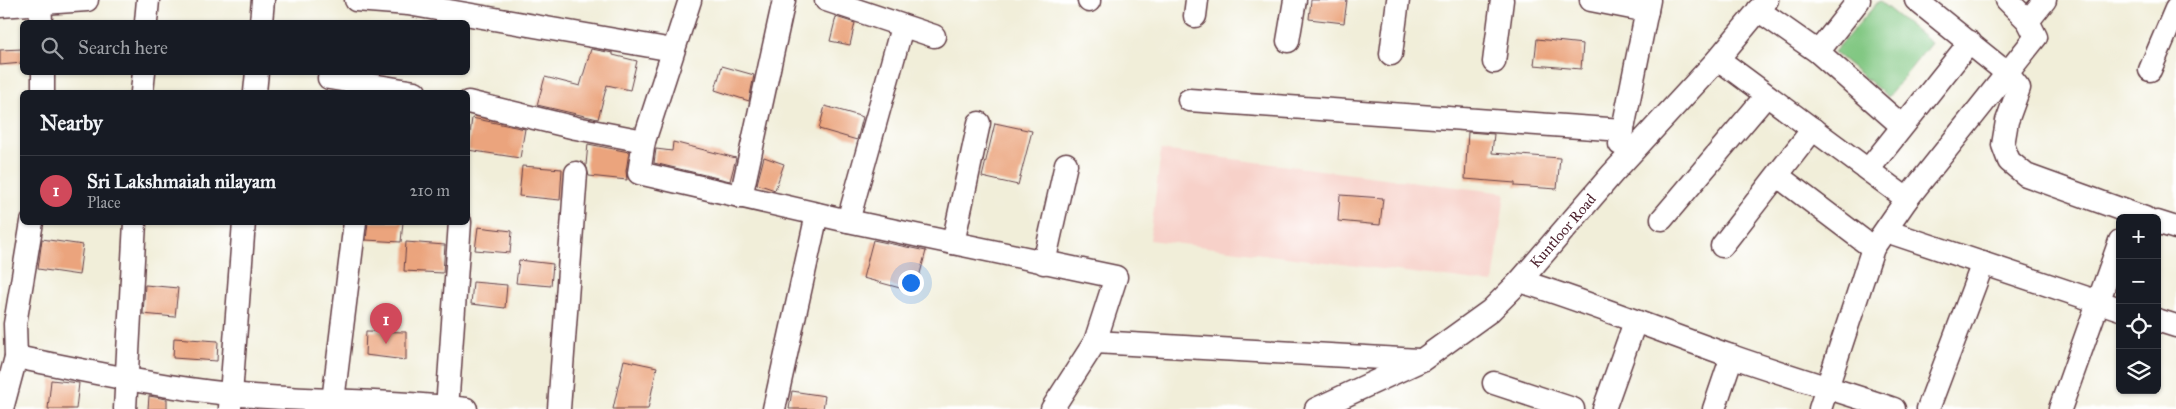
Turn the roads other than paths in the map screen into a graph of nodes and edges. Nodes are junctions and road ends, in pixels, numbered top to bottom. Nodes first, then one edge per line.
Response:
1 (87, 0) edge
2 (148, 0) edge
3 (263, 0) edge
4 (356, 0) edge
5 (690, 0) edge
6 (784, 0) edge
7 (826, 0) edge
8 (1295, 0) edge
9 (1398, 0) edge
10 (1502, 0) edge
11 (1591, 0) edge
12 (1859, 0) edge
13 (1916, 0) edge
14 (2007, 0) edge
15 (2046, 0) edge
16 (1648, 5) edge
17 (1762, 5) edge
18 (0, 6) edge
19 (40, 9) edge
20 (490, 9) edge
21 (2176, 9) edge
22 (146, 20) edge
23 (261, 20) edge
24 (2028, 21) junction
25 (902, 27) junction
26 (2171, 35) edge
27 (934, 36) dead end
28 (1288, 41) dead end
29 (1970, 42) junction
30 (673, 50) junction
31 (1818, 52) junction
32 (1391, 54) dead end
33 (1718, 59) junction
34 (1494, 62) dead end
35 (2150, 70) dead end
36 (2008, 74) junction
37 (43, 75) edge
38 (144, 75) edge
39 (257, 75) edge
40 (329, 78) dead end
41 (44, 90) edge
42 (142, 90) edge
43 (255, 90) edge
44 (403, 90) edge
45 (1766, 96) junction
46 (1189, 100) dead end
47 (470, 102) edge
48 (979, 123) dead end
49 (1902, 126) junction
50 (1813, 129) junction
51 (1623, 130) junction
52 (644, 141) junction
53 (1066, 164) dead end
54 (1868, 170) junction
55 (576, 172) dead end
56 (1612, 174) junction
57 (1778, 176) junction
58 (741, 197) junction
59 (1907, 199) junction
60 (817, 214) junction
61 (2130, 214) edge
62 (1662, 219) dead end
63 (848, 221) junction
64 (2161, 223) edge
65 (31, 225) edge
66 (135, 225) edge
67 (244, 225) edge
68 (355, 225) edge
69 (460, 225) edge
70 (2176, 228) edge
71 (1880, 239) junction
72 (953, 243) junction
73 (1722, 246) dead end
74 (2116, 252) edge
75 (1044, 263) junction
76 (1983, 263) junction
77 (1520, 281) junction
78 (2098, 302) junction
79 (2116, 308) edge
80 (2161, 321) edge
81 (7, 322) edge
82 (1635, 322) junction
83 (2176, 326) edge
84 (1095, 342) junction
85 (1732, 356) junction
86 (16, 357) junction
87 (1422, 360) junction
88 (126, 378) junction
89 (1494, 383) dead end
90 (1827, 387) junction
91 (230, 402) edge
92 (332, 404) edge
93 (453, 408) edge
94 (2, 409) edge
95 (125, 409) edge
96 (559, 409) edge
97 (774, 409) edge
98 (1052, 409) edge
99 (1316, 409) edge
100 (1573, 409) edge
101 (1604, 409) edge
102 (1714, 409) edge
103 (1820, 409) edge
104 (1894, 409) edge
105 (1928, 409) edge
106 (2060, 409) edge

1 - 19 street
2 - 22 street
3 - 23 street
4 - 20 street
5 - 30 street
6 - 58 street
7 - 25 street
8 - 28 street
9 - 32 street
10 - 34 street
11 - 16 street
12 - 31 street
13 - 29 street
14 - 24 street
15 - 24 street
16 - 51 street
17 - 31 street
17 - 33 street, Kuntloor Road
18 - 19 street
20 - 30 street
21 - 26 street
24 - 36 street
25 - 27 street
25 - 63 street
26 - 35 street
29 - 36 street
29 - 49 street
30 - 52 street
31 - 49 street
33 - 45 street
33 - 56 street, Kuntloor Road
36 - 59 street
36 - 61 street
37 - 41 street
38 - 42 street
39 - 43 street
40 - 44 street
45 - 50 street
45 - 62 street
46 - 51 street
47 - 52 street
48 - 72 street
49 - 54 street
50 - 54 street
50 - 57 street
51 - 56 street
52 - 58 street
53 - 75 street
54 - 59 street
55 - 96 street
56 - 77 street, Kuntloor Road
57 - 71 street
57 - 73 street
58 - 60 street
59 - 71 street
60 - 63 street
60 - 97 street
63 - 72 street
64 - 70 street
65 - 81 street
66 - 88 street
67 - 91 street
68 - 92 street
69 - 93 street
71 - 76 street
71 - 90 street
72 - 75 street
74 - 78 street
75 - 84 street
76 - 78 street
76 - 105 street
77 - 82 street
77 - 87 street, Kuntloor Road
78 - 79 street
78 - 106 street
80 - 83 street
81 - 86 street
82 - 85 street
82 - 101 street
84 - 87 street
84 - 98 street
85 - 90 street
85 - 102 street
86 - 88 street
86 - 94 street
87 - 99 street, Kuntloor Road
88 - 91 street
88 - 95 street
89 - 100 street
90 - 103 street
90 - 104 street
91 - 92 street
92 - 93 street

